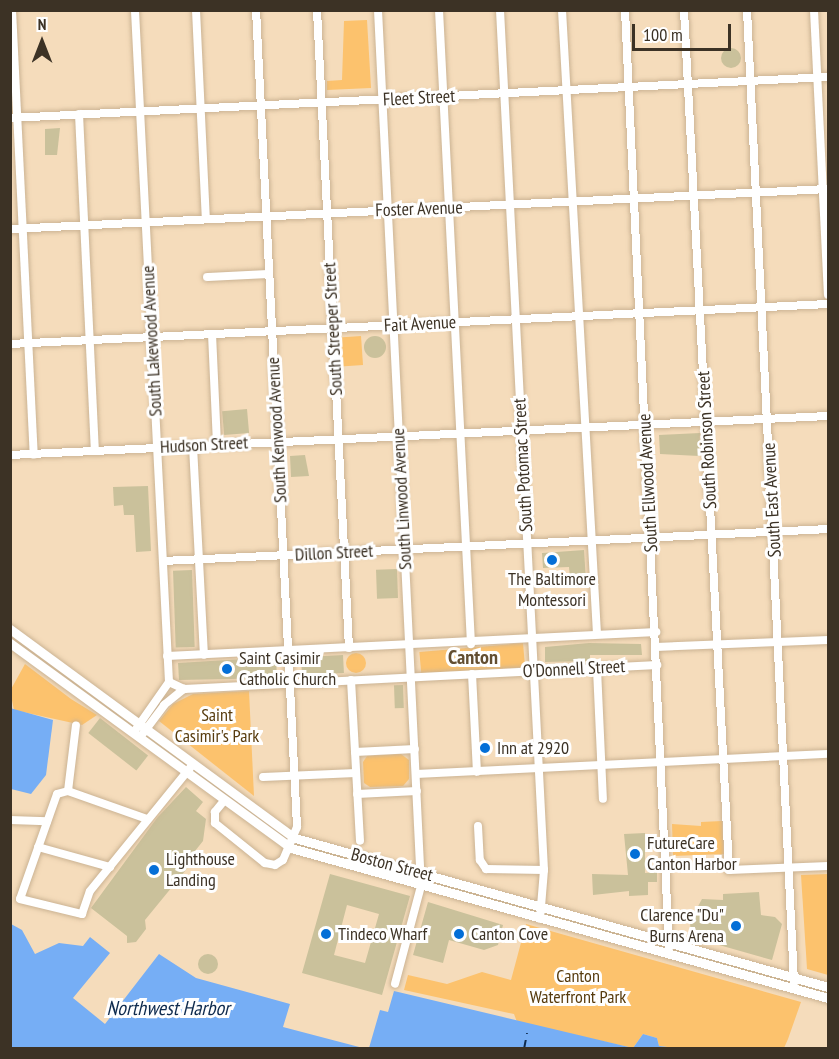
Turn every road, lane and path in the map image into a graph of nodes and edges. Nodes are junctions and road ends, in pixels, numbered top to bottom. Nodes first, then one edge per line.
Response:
1 (12, 10) edge
2 (135, 10) edge
3 (196, 10) edge
4 (256, 10) edge
5 (317, 10) edge
6 (378, 10) edge
7 (439, 10) edge
8 (500, 10) edge
9 (562, 10) edge
10 (625, 10) edge
11 (684, 10) edge
12 (747, 10) edge
13 (814, 10) edge
14 (828, 77) edge
15 (818, 78) junction
16 (751, 81) junction
17 (688, 84) junction
18 (628, 87) junction
19 (566, 90) junction
20 (504, 93) junction
21 (444, 96) junction
22 (382, 99) junction
23 (322, 102) junction
24 (261, 105) junction
25 (200, 108) junction
26 (140, 111) junction
27 (79, 114) junction
28 (14, 118) edge
29 (826, 189) edge
30 (757, 193) junction
31 (695, 195) junction
32 (634, 199) junction
33 (573, 202) junction
34 (510, 205) junction
35 (448, 208) junction
36 (388, 210) junction
37 (327, 213) junction
38 (266, 216) junction
39 (206, 219) junction
40 (146, 222) junction
41 (84, 225) junction
42 (23, 228) junction
43 (10, 229) edge
44 (269, 274) junction
45 (207, 277) dead end
46 (828, 295) edge
47 (828, 304) edge
48 (763, 307) junction
49 (701, 310) junction
50 (639, 313) junction
51 (579, 316) junction
52 (516, 319) junction
53 (454, 322) junction
54 (394, 325) junction
55 (333, 328) junction
56 (272, 331) junction
57 (212, 334) junction
58 (152, 337) junction
59 (90, 340) junction
60 (29, 343) junction
61 (10, 344) edge
62 (828, 416) edge
63 (768, 418) junction
64 (706, 422) junction
65 (645, 425) junction
66 (585, 428) junction
67 (522, 431) junction
68 (460, 434) junction
69 (399, 437) junction
70 (338, 439) junction
71 (277, 442) junction
72 (217, 445) junction
73 (193, 446) junction
74 (157, 447) junction
75 (95, 450) junction
76 (34, 452) junction
77 (10, 455) edge
78 (828, 529) edge
79 (774, 531) junction
80 (712, 534) junction
81 (650, 537) junction
82 (592, 540) junction
83 (527, 543) junction
84 (465, 546) junction
85 (405, 549) junction
86 (344, 552) junction
87 (283, 555) junction
88 (198, 560) junction
89 (163, 561) junction
90 (10, 630) edge
91 (656, 632) junction
92 (597, 634) junction
93 (531, 638) junction
94 (828, 640) edge
95 (779, 642) junction
96 (10, 643) edge
97 (410, 644) junction
98 (471, 644) junction
99 (717, 645) junction
100 (656, 647) junction
101 (349, 648) junction
102 (288, 650) junction
103 (204, 655) junction
104 (167, 656) junction
105 (657, 665) junction
106 (597, 669) junction
107 (533, 672) junction
108 (472, 674) junction
109 (411, 677) junction
110 (351, 680) junction
111 (169, 682) junction
112 (290, 683) junction
113 (184, 689) junction
114 (144, 724) junction
115 (76, 725) dead end
116 (138, 734) junction
117 (415, 749) junction
118 (355, 752) junction
119 (828, 754) edge
120 (785, 757) junction
121 (723, 760) junction
122 (662, 763) junction
123 (194, 764) junction
124 (602, 766) junction
125 (538, 769) junction
126 (477, 772) junction
127 (186, 773) junction
128 (356, 773) junction
129 (416, 774) junction
130 (294, 776) junction
131 (263, 777) dead end
132 (68, 791) junction
133 (417, 791) junction
134 (357, 794) junction
135 (603, 799) dead end
136 (223, 802) junction
137 (147, 819) junction
138 (10, 820) edge
139 (47, 822) junction
140 (478, 826) dead end
141 (295, 838) junction
142 (360, 841) dead end
143 (38, 847) junction
144 (291, 848) junction
145 (828, 866) edge
146 (110, 867) junction
147 (790, 867) junction
148 (544, 870) junction
149 (420, 873) junction
150 (420, 886) junction
151 (544, 908) junction
152 (540, 919) junction
153 (670, 943) junction
154 (669, 956) junction
155 (795, 979) junction
156 (395, 984) dead end
157 (828, 987) edge
158 (793, 990) junction
159 (828, 998) edge

1 - 28 street
2 - 26 street, South Lakewood Avenue
3 - 25 street
4 - 24 street, South Kenwood Avenue
5 - 23 street, South Streeper Street
6 - 22 street, South Linwood Avenue
7 - 21 street
8 - 20 street, South Potomac Street
9 - 19 street
10 - 18 street, South Ellwood Avenue
11 - 17 street, South Robinson Street
12 - 16 street, South East Avenue
13 - 15 street
14 - 15 street, Fleet Street
15 - 16 street, Fleet Street
15 - 29 street
16 - 17 street, Fleet Street
16 - 30 street, South East Avenue
17 - 18 street, Fleet Street
17 - 31 street, South Robinson Street
18 - 19 street, Fleet Street
18 - 32 street, South Ellwood Avenue
19 - 20 street, Fleet Street
19 - 33 street
20 - 21 street, Fleet Street
20 - 34 street, South Potomac Street
21 - 22 street, Fleet Street
21 - 35 street
22 - 23 street, Fleet Street
22 - 36 street, South Linwood Avenue
23 - 24 street, Fleet Street
23 - 37 street, South Streeper Street
24 - 25 street, Fleet Street
24 - 38 street, South Kenwood Avenue
25 - 26 street, Fleet Street
25 - 39 street
26 - 27 street, Fleet Street
26 - 40 street, South Lakewood Avenue
27 - 28 street, Fleet Street
27 - 41 street
28 - 42 street
29 - 30 street, Foster Avenue
29 - 46 street
30 - 31 street, Foster Avenue
30 - 48 street, South East Avenue
31 - 32 street, Foster Avenue
31 - 49 street, South Robinson Street
32 - 33 street, Foster Avenue
32 - 50 street, South Ellwood Avenue
33 - 34 street, Foster Avenue
33 - 51 street
34 - 35 street, Foster Avenue
34 - 52 street, South Potomac Street
35 - 36 street, Foster Avenue
35 - 53 street
36 - 37 street, Foster Avenue
36 - 54 street, South Linwood Avenue
37 - 38 street, Foster Avenue
37 - 55 street, South Streeper Street
38 - 39 street, Foster Avenue
38 - 44 street, South Kenwood Avenue
39 - 40 street, Foster Avenue
40 - 41 street, Foster Avenue
40 - 58 street, South Lakewood Avenue
41 - 42 street, Foster Avenue
41 - 59 street
42 - 43 street, Foster Avenue
42 - 60 street
44 - 45 street
44 - 56 street, South Kenwood Avenue
47 - 48 street, Fait Avenue
48 - 49 street, Fait Avenue
48 - 63 street, South East Avenue
49 - 50 street, Fait Avenue
49 - 64 street, South Robinson Street
50 - 51 street, Fait Avenue
50 - 65 street, South Ellwood Avenue
51 - 52 street, Fait Avenue
51 - 66 street
52 - 53 street, Fait Avenue
52 - 67 street, South Potomac Street
53 - 54 street, Fait Avenue
53 - 68 street
54 - 55 street, Fait Avenue
54 - 69 street, South Linwood Avenue
55 - 56 street, Fait Avenue
55 - 70 street, South Streeper Street
56 - 57 street, Fait Avenue
56 - 71 street, South Kenwood Avenue
57 - 58 street, Fait Avenue
57 - 72 street
58 - 59 street, Fait Avenue
58 - 74 street, South Lakewood Avenue
59 - 60 street, Fait Avenue
59 - 75 street
60 - 61 street, Fait Avenue
60 - 76 street
62 - 63 street, Hudson Street
63 - 64 street, Hudson Street
63 - 79 street, South East Avenue
64 - 65 street, Hudson Street
64 - 80 street, South Robinson Street
65 - 66 street, Hudson Street
65 - 81 street, South Ellwood Avenue
66 - 67 street, Hudson Street
66 - 82 street
67 - 68 street, Hudson Street
67 - 83 street, South Potomac Street
68 - 69 street, Hudson Street
68 - 84 street
69 - 70 street, Hudson Street
69 - 85 street, South Linwood Avenue
70 - 71 street, Hudson Street
70 - 86 street, South Streeper Street
71 - 72 street, Hudson Street
71 - 87 street, South Kenwood Avenue
72 - 73 street, Hudson Street
73 - 74 street, Hudson Street
73 - 88 street
74 - 75 street, Hudson Street
74 - 89 street, South Lakewood Avenue
75 - 76 street, Hudson Street
76 - 77 street, Hudson Street
78 - 79 street, Dillon Street
79 - 80 street, Dillon Street
79 - 95 street, South East Avenue
80 - 81 street, Dillon Street
80 - 99 street, South Robinson Street
81 - 82 street, Dillon Street
81 - 91 street, South Ellwood Avenue
82 - 83 street, Dillon Street
82 - 92 street
83 - 84 street, Dillon Street
83 - 93 street, South Potomac Street
84 - 85 street, Dillon Street
84 - 98 street
85 - 86 street, Dillon Street
85 - 97 street, South Linwood Avenue
86 - 87 street, Dillon Street
86 - 101 street, South Streeper Street
87 - 88 street, Dillon Street
87 - 102 street, South Kenwood Avenue
88 - 89 street, Dillon Street
88 - 103 street
89 - 104 street, South Lakewood Avenue
90 - 114 main road, Boston Street
91 - 92 street, O'Donnell Street
91 - 100 street, South Ellwood Avenue
92 - 93 street, O'Donnell Street
93 - 98 street, O'Donnell Street
93 - 107 street, South Potomac Street
94 - 95 street
95 - 99 street
95 - 120 street, South East Avenue
96 - 116 main road, Boston Street
97 - 98 street, O'Donnell Street
97 - 101 street, O'Donnell Street
97 - 109 street, South Linwood Avenue
99 - 100 street
99 - 121 street, South Robinson Street
100 - 105 street, South Ellwood Avenue
101 - 102 street, O'Donnell Street
102 - 103 street, O'Donnell Street
102 - 112 street, South Kenwood Avenue
103 - 104 street, O'Donnell Street
104 - 111 street, South Lakewood Avenue
105 - 106 street, O'Donnell Street
105 - 122 street, South Ellwood Avenue
106 - 107 street, O'Donnell Street
106 - 124 street
107 - 108 street, O'Donnell Street
107 - 125 street, South Potomac Street
108 - 109 street, O'Donnell Street
108 - 126 street
109 - 110 street, O'Donnell Street
109 - 117 street, South Linwood Avenue
110 - 112 street, O'Donnell Street
110 - 118 street
111 - 113 street, O'Donnell Street
111 - 114 street
112 - 113 street, O'Donnell Street
112 - 130 street, South Kenwood Avenue
113 - 114 street
114 - 116 street
114 - 123 main road, Boston Street
115 - 132 street
116 - 127 main road, Boston Street
117 - 118 street
117 - 129 street, South Linwood Avenue
118 - 128 street
119 - 120 street
120 - 121 street
120 - 147 street, South East Avenue
121 - 122 street
121 - 147 street, South Robinson Street
122 - 124 street
122 - 153 street, South Ellwood Avenue
123 - 127 street
123 - 141 main road, Boston Street
124 - 125 street
124 - 135 street
125 - 126 street
125 - 148 street, South Potomac Street
126 - 129 street
127 - 136 main road, Boston Street
127 - 137 street
128 - 130 street
128 - 134 street
129 - 133 street, South Linwood Avenue
130 - 131 street
130 - 141 street, South Kenwood Avenue
132 - 137 street
132 - 139 street
133 - 134 street
133 - 149 street, South Linwood Avenue
134 - 142 street
136 - 144 main road, Boston Street
136 - 144 street
137 - 146 street
138 - 139 street
139 - 143 street
140 - 148 street
141 - 144 street, South Kenwood Avenue
141 - 149 main road, Boston Street
143 - 146 street
143 - 146 street
144 - 150 main road, Boston Street
145 - 147 street
147 - 155 street, South East Avenue
148 - 151 street, South Potomac Street
149 - 150 street, South Linwood Avenue
149 - 151 main road, Boston Street
150 - 152 main road, Boston Street
150 - 156 street, South Linwood Avenue
151 - 152 street, South Potomac Street
151 - 153 main road, Boston Street
152 - 154 main road, Boston Street
153 - 154 street, South Ellwood Avenue
153 - 155 main road, Boston Street
154 - 158 main road, Boston Street
155 - 157 main road, Boston Street
155 - 158 street, South East Avenue
158 - 159 main road, Boston Street

